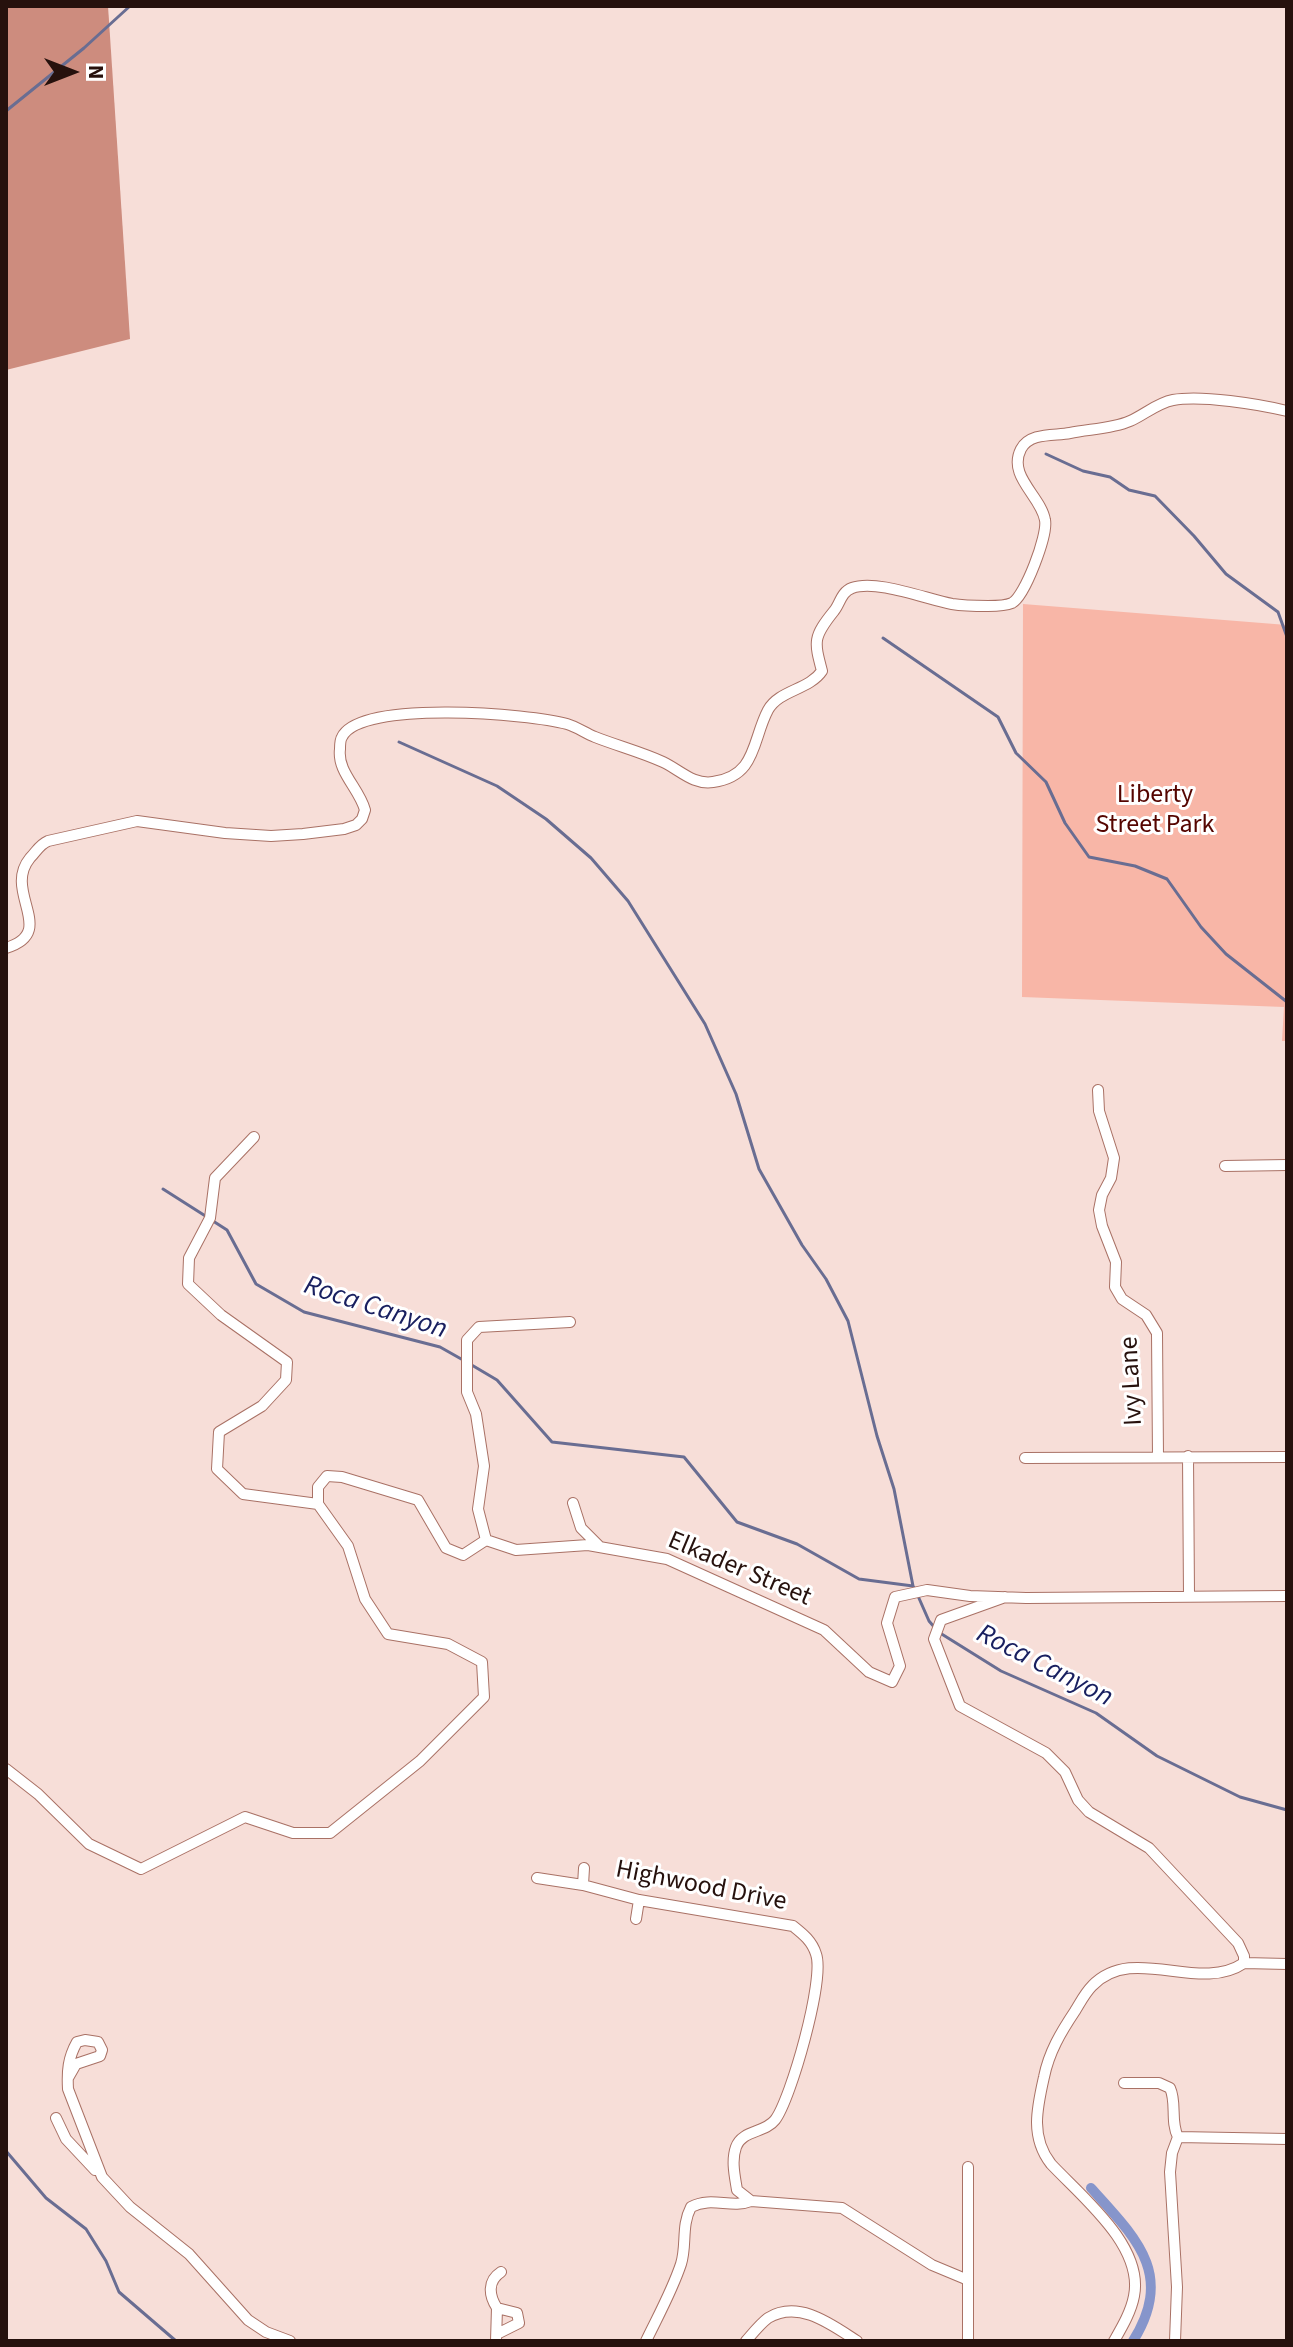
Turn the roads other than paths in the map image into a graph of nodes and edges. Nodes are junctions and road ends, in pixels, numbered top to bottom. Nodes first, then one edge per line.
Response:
1 (1287, 411) edge
2 (6, 948) edge
3 (1098, 1090) dead end
4 (254, 1137) dead end
5 (1287, 1165) edge
6 (1225, 1166) dead end
7 (570, 1322) dead end
8 (1188, 1456) junction
9 (1158, 1457) junction
10 (1287, 1457) edge
11 (1025, 1458) dead end
12 (573, 1503) dead end
13 (318, 1504) junction
14 (486, 1540) junction
15 (601, 1548) junction
16 (1189, 1596) junction
17 (1287, 1596) edge
18 (1005, 1597) junction
19 (6, 1769) edge
20 (584, 1868) dead end
21 (537, 1878) dead end
22 (583, 1885) junction
23 (639, 1900) junction
24 (636, 1919) dead end
25 (1244, 1963) junction
26 (1287, 1964) edge
27 (68, 2078) dead end
28 (1124, 2083) dead end
29 (56, 2118) dead end
30 (1178, 2137) junction
31 (1287, 2139) edge
32 (968, 2167) dead end
33 (102, 2177) junction
34 (751, 2201) junction
35 (501, 2272) dead end
36 (968, 2280) junction
37 (497, 2308) junction
38 (496, 2338) edge
39 (290, 2341) edge
40 (646, 2341) edge
41 (746, 2341) edge
42 (857, 2341) edge
43 (968, 2341) edge
44 (1114, 2341) edge
45 (1175, 2341) edge

1 - 2 street
3 - 9 street, Ivy Lane
4 - 13 street
5 - 6 street
7 - 14 street
8 - 9 street
8 - 10 street
8 - 16 street
9 - 11 street
12 - 15 street
13 - 14 street
13 - 19 street
14 - 15 street, Elkader Street
15 - 18 street, Elkader Street
16 - 17 street, Elkader Street
16 - 18 street, Elkader Street
18 - 25 street
20 - 22 street
21 - 22 street, Highwood Drive
22 - 23 street, Highwood Drive
23 - 24 street
23 - 34 street, Highwood Drive
25 - 26 street
25 - 44 street
27 - 33 street
28 - 30 street
29 - 33 street
30 - 31 street
30 - 45 street
32 - 36 street
33 - 39 street
34 - 36 street
34 - 40 street
35 - 37 street
36 - 43 street
37 - 38 street
37 - 38 street
41 - 42 street

